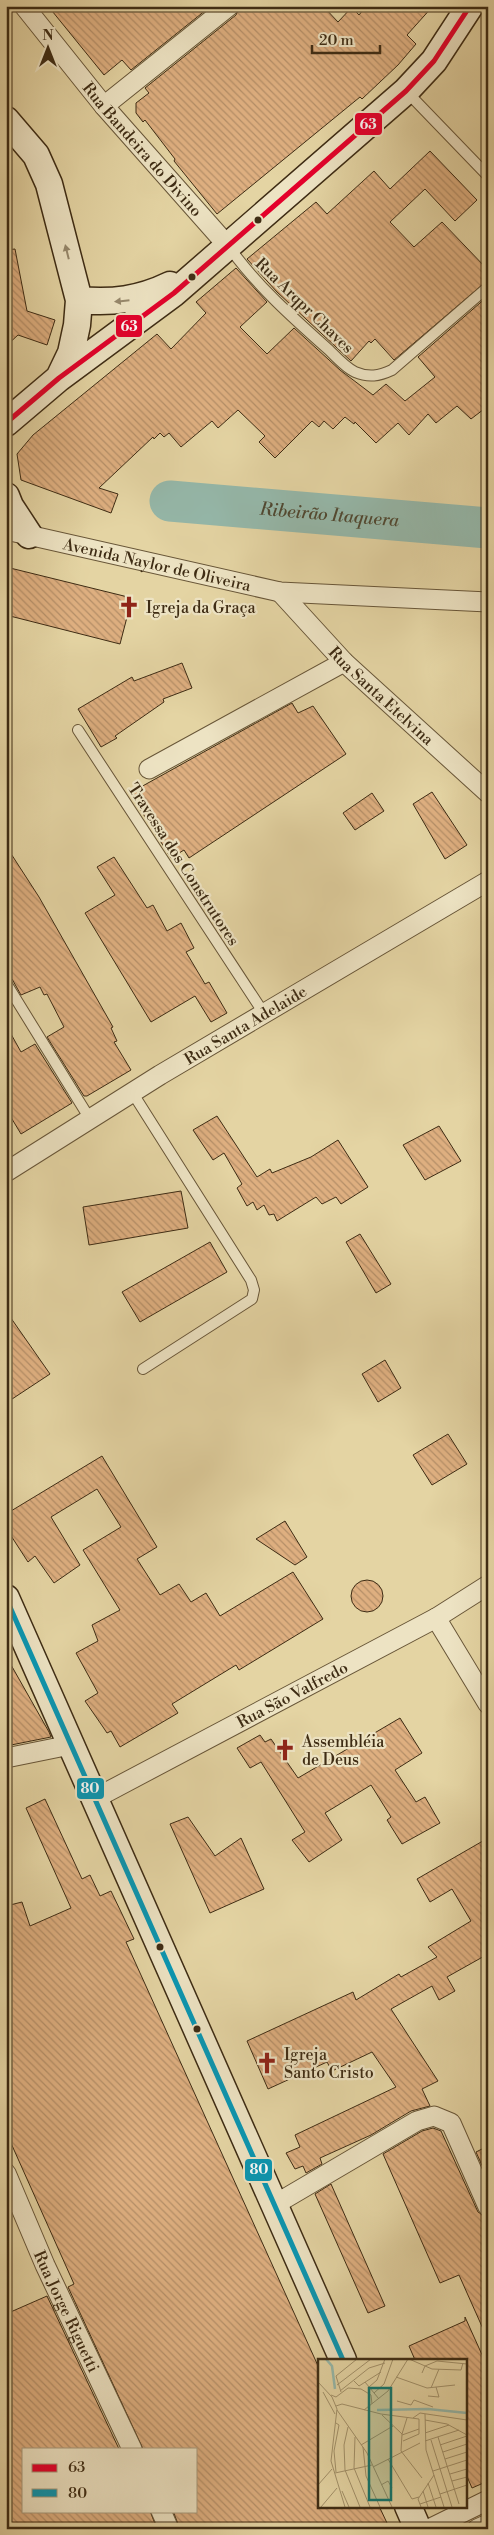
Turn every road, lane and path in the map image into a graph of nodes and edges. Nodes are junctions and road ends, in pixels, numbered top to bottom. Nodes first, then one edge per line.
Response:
1 (24, 6) edge
2 (229, 6) edge
3 (470, 6) edge
4 (406, 91) junction
5 (104, 106) junction
6 (6, 120) edge
7 (488, 176) edge
8 (227, 245) junction
9 (199, 270) junction
10 (488, 287) edge
11 (79, 300) junction
12 (58, 378) junction
13 (9, 417) edge
14 (6, 496) edge
15 (18, 532) edge
16 (280, 592) junction
17 (488, 602) edge
18 (344, 662) junction
19 (78, 730) dead end
20 (149, 769) dead end
21 (488, 793) edge
22 (488, 881) edge
23 (6, 982) edge
24 (265, 1014) junction
25 (132, 1092) junction
26 (90, 1119) junction
27 (6, 1172) edge
28 (143, 1369) dead end
29 (488, 1585) edge
30 (6, 1598) edge
31 (436, 1618) junction
32 (488, 1704) edge
33 (70, 1745) junction
34 (6, 1758) edge
35 (94, 1799) junction
36 (6, 2173) edge
37 (274, 2205) junction
38 (488, 2207) edge
39 (343, 2359) edge
40 (132, 2448) edge
41 (488, 2500) edge
42 (409, 2508) edge
43 (161, 2512) edge
44 (488, 2524) edge
45 (169, 2529) edge
46 (418, 2529) edge
47 (429, 2529) edge
48 (477, 2529) edge

1 - 5 street, Rua Bandeira do Divino
2 - 5 street
3 - 4 street
4 - 7 lane
4 - 8 street
5 - 8 street, Rua Bandeira do Divino
11 -> 6 street
8 - 9 street
8 - 10 lane, Rua Arqpr Chaves
9 -> 11 street
9 - 12 street
11 - 12 street
12 - 13 street
14 - 15 street
15 - 16 street, Avenida Naylor de Oliveira
16 - 17 street, Avenida Naylor de Oliveira
16 - 18 street, Rua Santa Etelvina
18 - 20 street
18 - 21 street, Rua Santa Etelvina
19 - 24 lane, Travessa dos Construtores
22 - 24 street, Rua Santa Adelaide
23 - 26 lane
24 - 25 street, Rua Santa Adelaide
25 - 26 street, Rua Santa Adelaide
25 - 28 lane
26 - 27 street, Rua Santa Adelaide
29 - 31 street, Rua São Valfredo
30 - 33 street
31 - 32 street
31 - 35 street, Rua São Valfredo
33 - 34 street
33 - 35 street
35 - 37 street
36 - 40 street, Rua Jorge Riguetti
37 - 38 street
37 - 39 street
41 - 47 street
42 - 46 street
43 - 45 street
44 - 48 street

